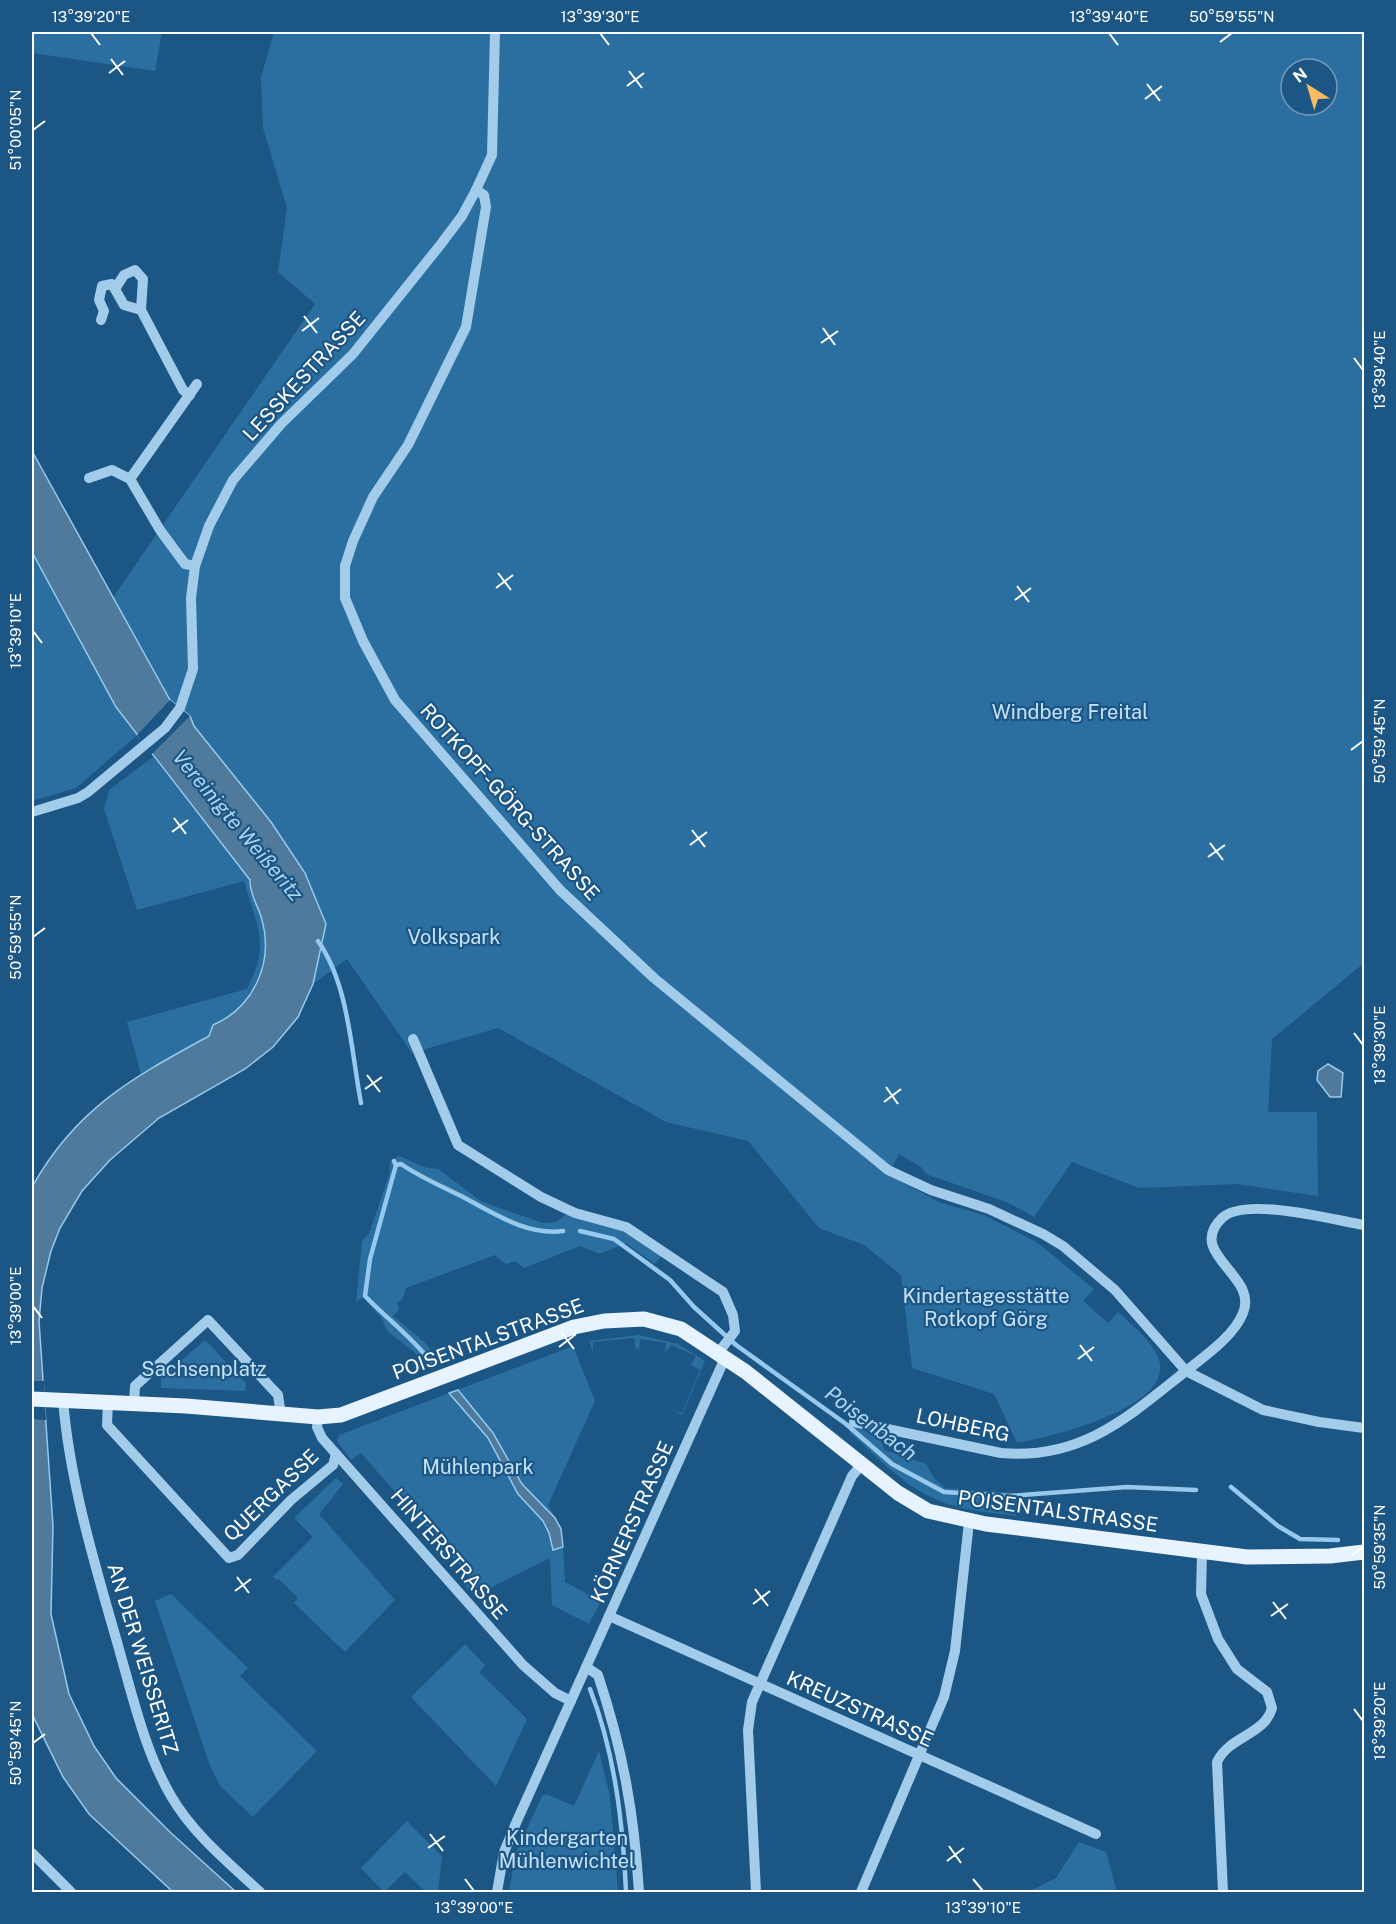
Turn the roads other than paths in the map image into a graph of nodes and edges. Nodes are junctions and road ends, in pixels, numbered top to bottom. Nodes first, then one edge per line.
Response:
1 (495, 32) edge
2 (476, 190) junction
3 (115, 289) junction
4 (141, 310) junction
5 (101, 320) dead end
6 (197, 384) dead end
7 (190, 395) junction
8 (89, 478) dead end
9 (130, 479) junction
10 (195, 566) junction
11 (32, 812) edge
12 (413, 1040) dead end
13 (1365, 1225) edge
14 (725, 1347) junction
15 (1186, 1371) junction
16 (38, 1399) edge
17 (63, 1401) junction
18 (108, 1402) junction
19 (134, 1404) junction
20 (281, 1415) junction
21 (318, 1417) junction
22 (854, 1422) dead end
23 (1365, 1428) edge
24 (336, 1454) junction
25 (862, 1464) junction
26 (969, 1522) junction
27 (1202, 1552) junction
28 (1365, 1552) edge
29 (609, 1616) junction
30 (586, 1667) junction
31 (759, 1683) junction
32 (571, 1701) junction
33 (919, 1755) junction
34 (1096, 1834) dead end
35 (32, 1853) edge
36 (71, 1893) edge
37 (260, 1893) edge
38 (497, 1893) edge
39 (639, 1893) edge
40 (756, 1893) edge
41 (861, 1893) edge
42 (1223, 1893) edge

1 - 2 street
2 - 10 street, LESSKESTRASSE
2 - 15 street, ROTKOPF-GÖRG-STRASSE
3 - 4 street
3 - 4 street
3 - 5 street
4 - 7 street
6 - 7 street
7 - 9 street
8 - 9 street
9 - 10 street
10 - 11 street, LESSKESTRASSE
12 - 14 street
13 - 15 street, LOHBERG
14 - 21 main road, POISENTALSTRASSE
14 - 25 main road, POISENTALSTRASSE
14 - 29 street, KÖRNERSTRASSE
15 - 22 street, LOHBERG
15 - 23 street, ROTKOPF-GÖRG-STRASSE
16 - 17 main road, POISENTALSTRASSE
17 - 18 main road, POISENTALSTRASSE
17 - 37 street, AN DER WEISSERITZ
18 - 19 main road, POISENTALSTRASSE
18 - 24 street, QUERGASSE
19 - 20 main road, POISENTALSTRASSE
19 - 20 street
20 - 21 main road, POISENTALSTRASSE
21 - 24 street, HINTERSTRASSE
24 - 32 street, HINTERSTRASSE
25 - 26 main road, POISENTALSTRASSE
25 - 31 street
26 - 27 main road, POISENTALSTRASSE
26 - 33 street
27 - 28 main road, POISENTALSTRASSE
27 - 42 street
29 - 30 street, KÖRNERSTRASSE
29 - 31 street, KREUZSTRASSE
30 - 32 street, KÖRNERSTRASSE
30 - 39 street
31 - 33 street, KREUZSTRASSE
31 - 40 street
32 - 38 street, KÖRNERSTRASSE
33 - 34 street, KREUZSTRASSE
33 - 41 street
35 - 36 street

